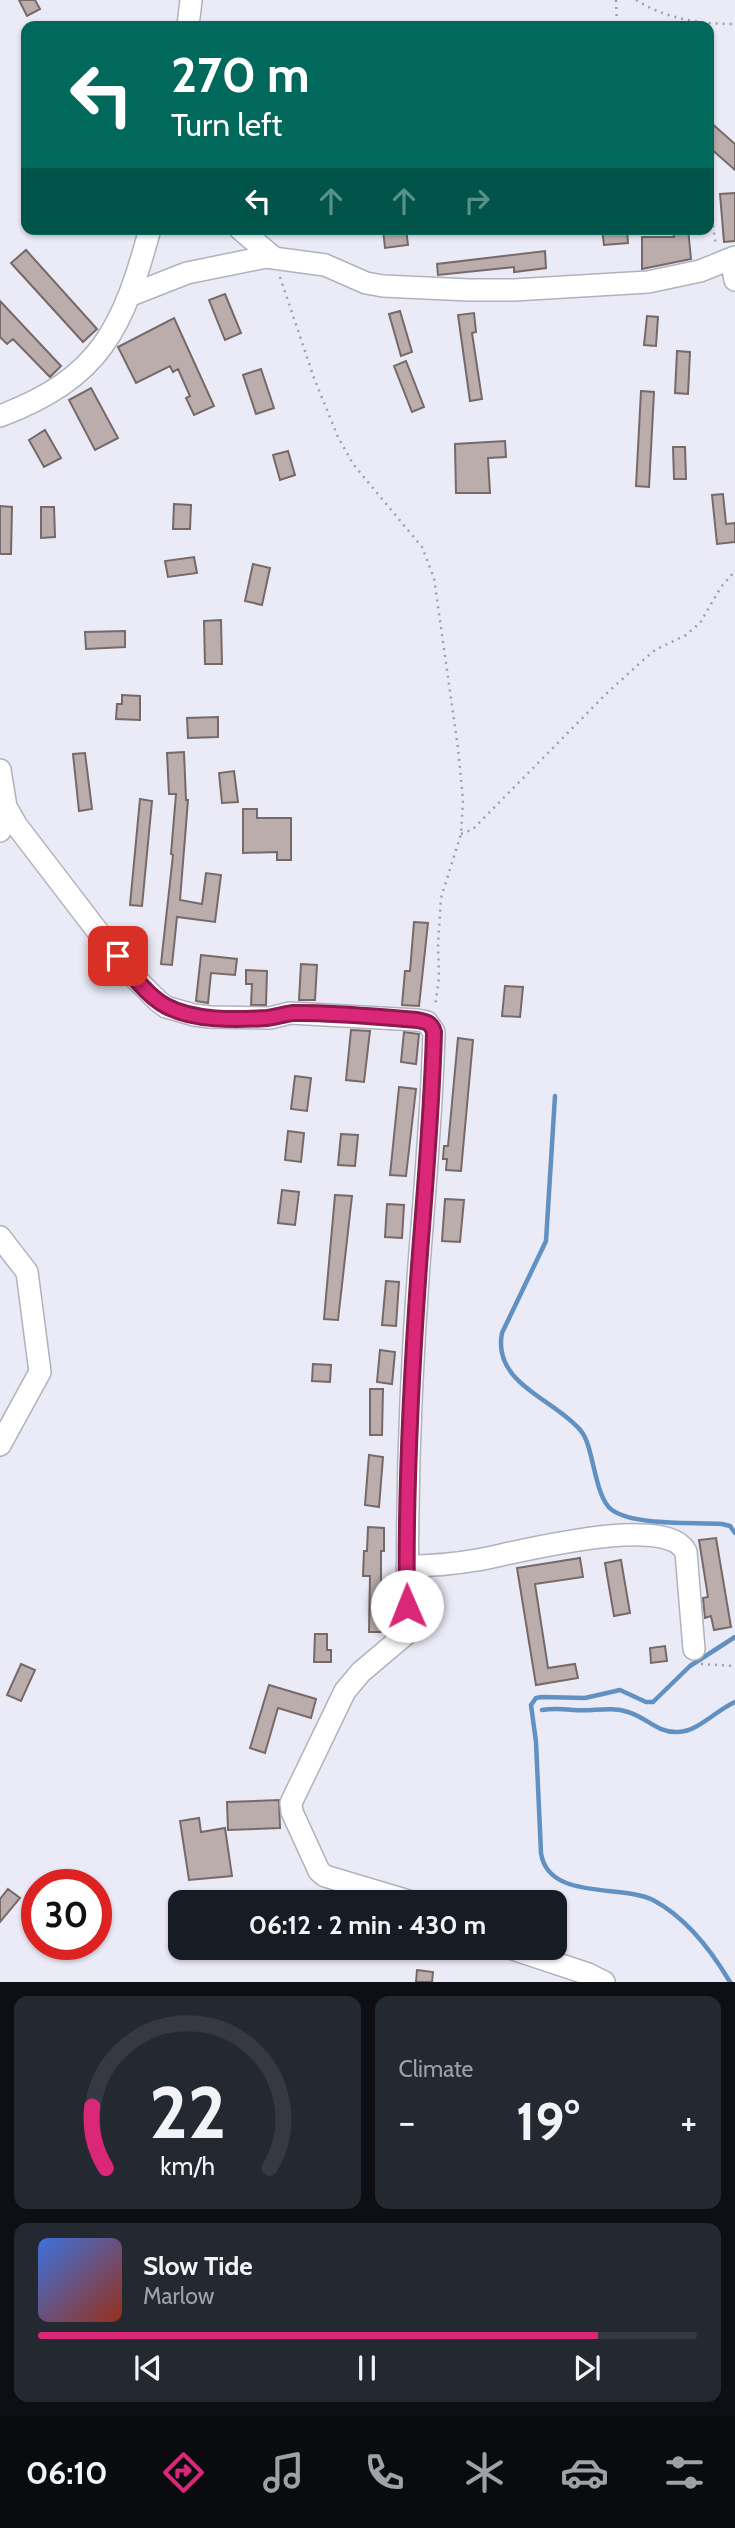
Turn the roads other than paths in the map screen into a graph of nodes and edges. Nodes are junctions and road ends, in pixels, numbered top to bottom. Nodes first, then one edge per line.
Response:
1 (191, 0) edge
2 (189, 21) edge
3 (148, 235) edge
4 (247, 235) edge
5 (273, 257) junction
6 (728, 260) edge
7 (735, 280) edge
8 (131, 295) junction
9 (0, 416) edge
10 (0, 770) edge
11 (6, 807) junction
12 (0, 831) edge
13 (0, 1237) edge
14 (0, 1445) edge
15 (407, 1566) junction
16 (697, 1656) road end
17 (372, 1890) edge
18 (548, 1960) edge
19 (604, 1982) edge

1 - 2 street
3 - 8 street
4 - 5 street
5 - 6 street
5 - 8 street
6 - 7 street
8 - 9 street
10 - 11 street
11 - 12 street
11 - 15 street
13 - 14 street
15 - 16 street
15 - 17 street
18 - 19 street

